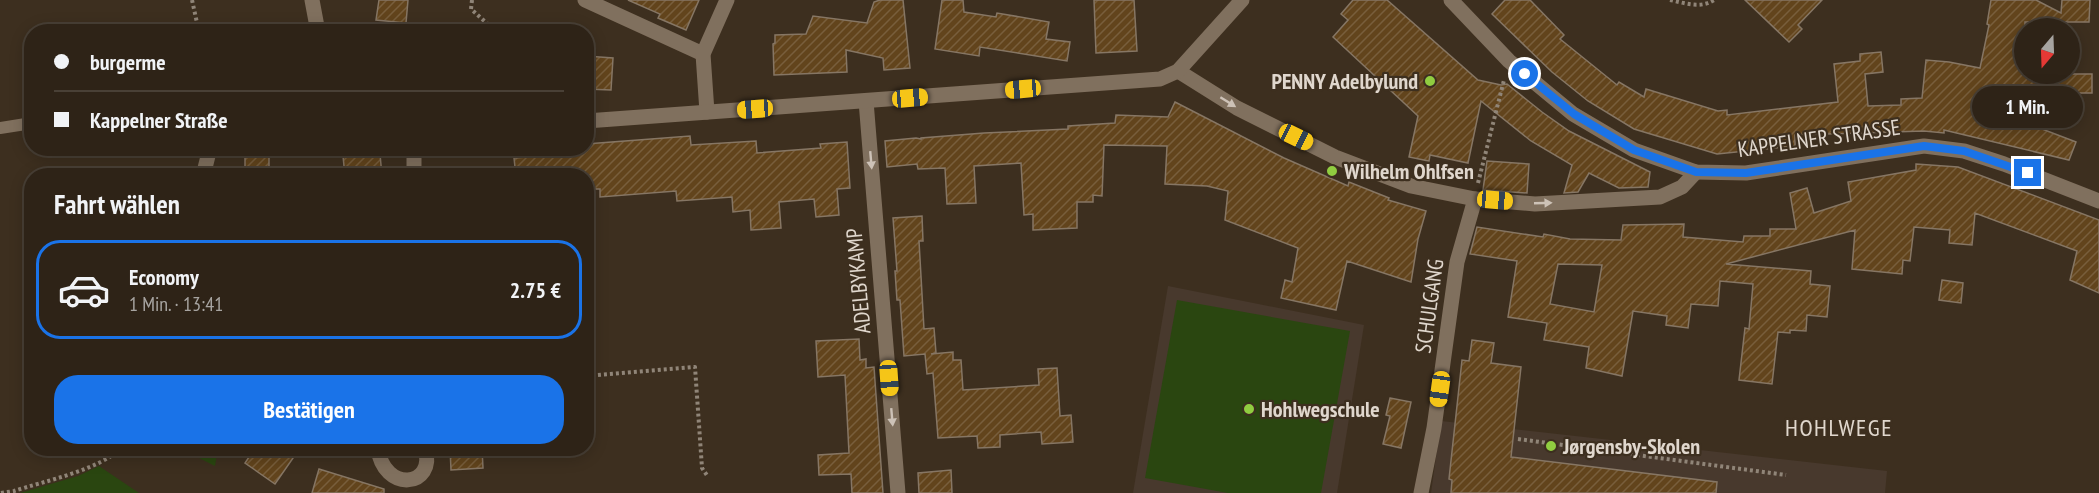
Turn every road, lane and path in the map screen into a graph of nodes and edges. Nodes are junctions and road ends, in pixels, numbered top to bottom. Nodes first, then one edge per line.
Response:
1 (192, 0) edge
2 (312, 0) edge
3 (472, 0) edge
4 (585, 0) edge
5 (727, 0) edge
6 (1242, 0) edge
7 (1451, 0) edge
8 (1670, 0) edge
9 (1714, 0) edge
10 (197, 24) edge
11 (316, 24) edge
12 (488, 24) edge
13 (703, 54) junction
14 (1509, 61) junction
15 (1178, 71) junction
16 (866, 101) junction
17 (707, 112) junction
18 (594, 120) edge
19 (24, 124) edge
20 (0, 128) edge
21 (1696, 172) junction
22 (1474, 199) junction
23 (2099, 201) edge
24 (594, 375) edge
25 (1518, 439) dead end
26 (112, 456) edge
27 (379, 456) edge
28 (425, 456) edge
29 (1786, 475) dead end
30 (708, 477) dead end
31 (0, 493) edge
32 (898, 493) edge
33 (1421, 493) edge

1 - 10 path
2 - 11 street
3 - 12 path
4 - 13 street
5 - 13 street
6 - 15 street
7 - 14 street, KAPPELNER STRASSE
8 - 9 path
13 - 17 street
14 - 21 street, KAPPELNER STRASSE
14 - 22 path
15 - 16 street
15 -> 22 street
16 - 17 street
16 -> 32 street, ADELBYKAMP
17 - 18 street
19 - 20 lane
22 -> 21 street
21 - 23 street, KAPPELNER STRASSE
22 - 33 street, SCHULGANG
24 - 30 path
25 - 29 path
26 - 31 path
27 - 28 street

